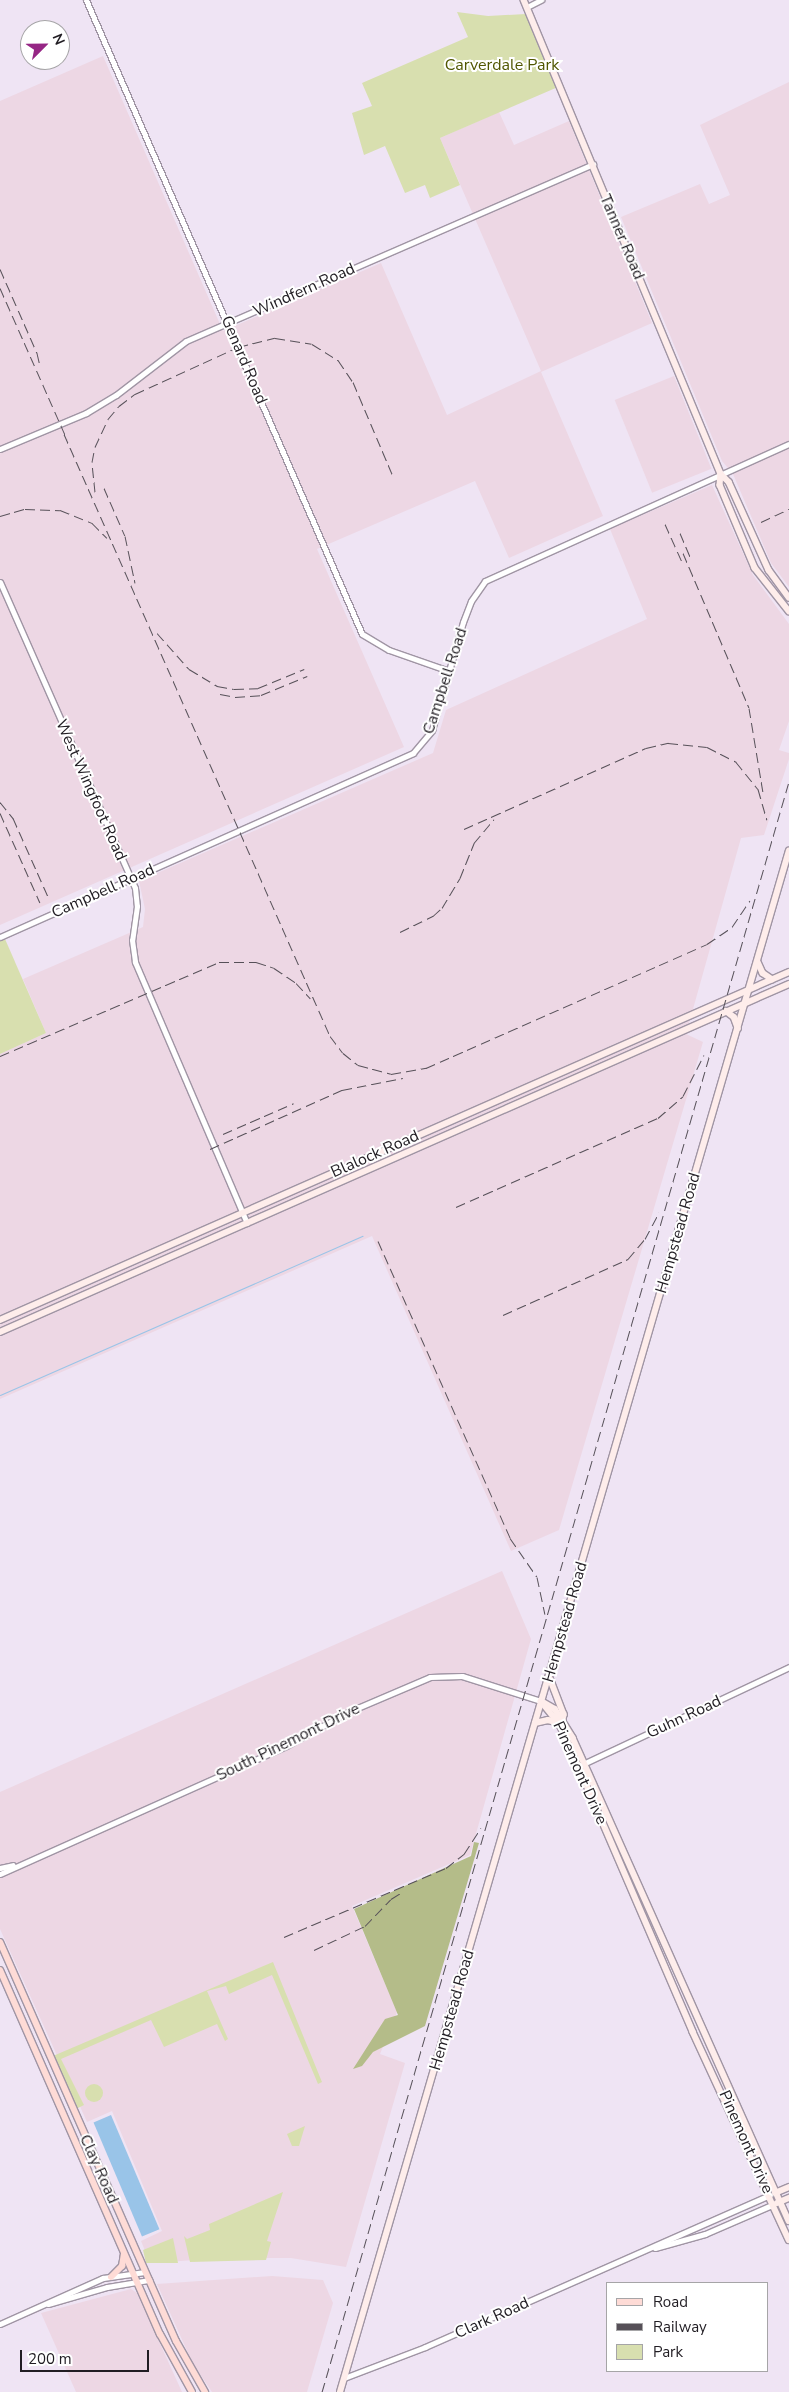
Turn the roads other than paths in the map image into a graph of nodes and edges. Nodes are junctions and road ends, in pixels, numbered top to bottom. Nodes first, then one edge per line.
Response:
1 (86, 0) edge
2 (524, 0) edge
3 (541, 0) edge
4 (527, 7) junction
5 (593, 164) junction
6 (228, 323) junction
7 (789, 444) edge
8 (0, 449) edge
9 (721, 474) junction
10 (753, 537) junction
11 (743, 541) junction
12 (0, 582) edge
13 (789, 598) edge
14 (789, 611) edge
15 (449, 670) junction
16 (789, 851) edge
17 (131, 879) junction
18 (0, 937) edge
19 (758, 962) junction
20 (789, 972) edge
21 (772, 979) junction
22 (789, 984) edge
23 (750, 989) junction
24 (746, 1002) junction
25 (726, 1011) junction
26 (672, 1021) junction
27 (738, 1028) junction
28 (677, 1032) junction
29 (601, 1053) junction
30 (606, 1063) junction
31 (529, 1086) junction
32 (534, 1097) junction
33 (330, 1174) junction
34 (334, 1185) junction
35 (243, 1213) junction
36 (247, 1223) junction
37 (185, 1239) junction
38 (189, 1249) junction
39 (124, 1266) junction
40 (128, 1276) junction
41 (62, 1293) junction
42 (67, 1302) junction
43 (0, 1320) edge
44 (2, 1331) edge
45 (789, 1668) edge
46 (550, 1678) junction
47 (541, 1701) junction
48 (561, 1722) junction
49 (535, 1724) junction
50 (581, 1765) junction
51 (14, 1865) junction
52 (0, 1868) edge
53 (0, 1874) edge
54 (0, 1942) edge
55 (0, 1970) edge
56 (76, 2116) junction
57 (66, 2120) junction
58 (789, 2187) edge
59 (776, 2192) junction
60 (770, 2195) junction
61 (789, 2198) edge
62 (113, 2201) junction
63 (781, 2202) junction
64 (774, 2204) junction
65 (104, 2206) junction
66 (789, 2221) edge
67 (789, 2240) edge
68 (124, 2251) junction
69 (638, 2253) junction
70 (145, 2272) junction
71 (134, 2273) junction
72 (112, 2276) junction
73 (149, 2280) junction
74 (137, 2282) junction
75 (85, 2285) junction
76 (88, 2294) junction
77 (36, 2308) junction
78 (0, 2324) edge
79 (194, 2375) junction
80 (344, 2378) junction
81 (186, 2382) junction
82 (192, 2392) edge
83 (205, 2392) edge
84 (340, 2392) edge

1 - 6 street, Genard Road
2 - 4 main road, Tanner Road
3 - 4 street
4 - 5 main road, Tanner Road
5 - 6 street, Windfern Road
5 - 9 main road, Tanner Road
6 - 8 street, Windfern Road
6 - 15 street, Genard Road
7 - 9 street, Campbell Road
9 - 10 main road
9 - 11 main road
9 - 15 street, Campbell Road
10 - 11 main road
10 - 13 main road
11 - 14 main road
12 - 17 street, West Wingfoot Road
15 - 17 street, Campbell Road
16 - 19 main road, Hempstead Road
17 - 18 street, Campbell Road
17 - 35 street, West Wingfoot Road
19 - 21 main road
19 - 23 main road, Hempstead Road
20 - 21 main road, Blalock Road
21 - 23 main road, Blalock Road
22 - 24 main road, Blalock Road
23 - 24 main road, Hempstead Road
23 - 26 main road, Blalock Road
24 - 25 main road, Blalock Road
24 - 27 main road, Hempstead Road
25 - 27 main road
25 - 28 main road, Blalock Road
26 - 28 main road
26 - 29 main road, Blalock Road
27 - 46 main road, Hempstead Road
28 - 30 main road, Blalock Road
29 - 30 main road
29 - 31 main road, Blalock Road
30 - 32 main road, Blalock Road
31 - 32 main road
31 - 33 main road, Blalock Road
32 - 34 main road, Blalock Road
33 - 34 main road
33 - 35 main road, Blalock Road
34 - 36 main road, Blalock Road
35 - 36 street, West Wingfoot Road
35 - 37 main road, Blalock Road
36 - 38 main road, Blalock Road
37 - 38 main road
37 - 39 main road, Blalock Road
38 - 40 main road, Blalock Road
39 - 40 main road
39 - 41 main road, Blalock Road
40 - 42 main road, Blalock Road
41 - 42 main road
41 - 43 main road, Blalock Road
42 - 44 main road, Blalock Road
43 - 44 main road
45 - 50 street, Guhn Road
46 - 47 main road, Hempstead Road
46 - 48 main road
47 - 48 main road, Pinemont Drive
47 - 49 main road, Hempstead Road
47 - 51 street, South Pinemont Drive
48 - 49 main road
48 - 50 main road, Pinemont Drive
49 - 80 main road, Hempstead Road
50 - 59 main road, Pinemont Drive
50 - 60 main road, Pinemont Drive
51 - 52 street, South Pinemont Drive
51 - 53 street, South Pinemont Drive
54 - 56 main road, Clay Road
55 - 57 main road, Clay Road
56 - 57 main road
56 - 62 main road, Clay Road
57 - 65 main road, Clay Road
58 - 59 main road, Clark Road
59 - 60 main road, Clark Road
59 - 63 main road, Pinemont Drive
60 - 64 main road, Pinemont Drive
60 - 69 street, Clark Road
61 - 63 main road
62 - 65 main road
62 - 70 main road, Clay Road
63 - 64 main road
63 - 66 main road, Pinemont Drive
64 - 67 main road, Pinemont Drive
64 - 69 street, Clark Road
65 - 68 main road, Clay Road
68 - 71 main road, Clay Road
68 - 72 main road
69 - 80 street, Clark Road
70 - 71 street
70 - 73 main road, Clay Road
71 - 72 street
71 - 74 main road, Clay Road
72 - 75 street
73 - 74 street
73 - 79 main road, Clay Road
74 - 76 street
74 - 81 main road, Clay Road
75 - 76 street
75 - 77 street
76 - 77 street
77 - 78 street
79 - 81 main road
79 - 83 main road, Clay Road
80 - 84 main road, Hempstead Road
81 - 82 main road, Clay Road

